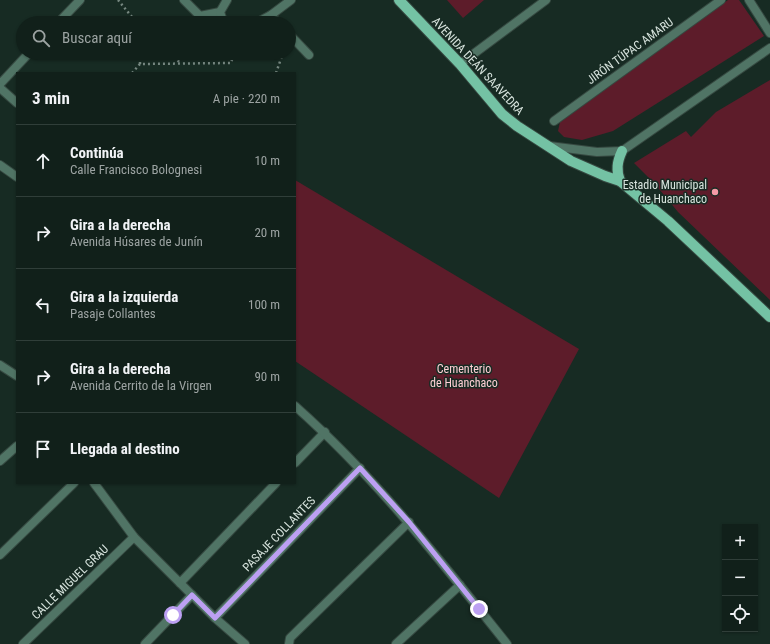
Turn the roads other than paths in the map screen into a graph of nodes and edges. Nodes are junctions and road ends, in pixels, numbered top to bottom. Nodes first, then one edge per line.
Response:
1 (80, 0) edge
2 (184, 0) edge
3 (227, 0) edge
4 (291, 0) edge
5 (399, 0) edge
6 (546, 0) edge
7 (720, 0) edge
8 (749, 0) edge
9 (220, 12) junction
10 (271, 15) edge
11 (65, 16) edge
12 (221, 16) edge
13 (770, 33) edge
14 (296, 41) edge
15 (770, 48) edge
16 (309, 55) dead end
17 (22, 60) edge
18 (460, 64) junction
19 (0, 84) edge
20 (0, 88) edge
21 (16, 102) edge
22 (554, 121) dead end
23 (546, 145) junction
24 (622, 151) junction
25 (0, 165) edge
26 (16, 176) edge
27 (620, 181) junction
28 (770, 317) edge
29 (0, 365) edge
30 (16, 375) edge
31 (296, 407) edge
32 (324, 432) junction
33 (16, 447) edge
34 (0, 461) edge
35 (296, 462) edge
36 (360, 468) junction
37 (73, 484) edge
38 (95, 484) edge
39 (275, 484) edge
40 (409, 522) junction
41 (134, 537) junction
42 (0, 555) edge
43 (180, 583) junction
44 (460, 585) junction
45 (192, 595) junction
46 (215, 618) junction
47 (23, 644) edge
48 (145, 644) edge
49 (245, 644) edge
50 (289, 644) edge
51 (396, 644) edge
52 (507, 644) edge

1 - 11 street
2 - 9 street
3 - 9 street
4 - 10 street
5 - 18 main road, AVENIDA DEÁN SAAVEDRA
6 - 18 street
7 - 22 street, JIRÓN TÚPAC AMARU
8 - 13 street
9 - 12 street
14 - 16 street
15 - 24 street
17 - 19 street
18 - 23 main road, AVENIDA DEÁN SAAVEDRA
20 - 21 street
23 - 24 street
23 - 27 main road, AVENIDA DEÁN SAAVEDRA
24 - 27 main road
25 - 26 street
27 - 28 main road, AVENIDA DEÁN SAAVEDRA
29 - 30 street
31 - 32 street
32 - 35 street
32 - 36 street
33 - 34 street
36 - 40 street
36 - 46 street, PASAJE COLLANTES
37 - 42 street
38 - 41 street
39 - 43 street
40 - 44 street
40 - 50 street
41 - 43 street
41 - 47 street, CALLE MIGUEL GRAU
43 - 45 street
44 - 51 street
44 - 52 street
45 - 46 street
45 - 48 street
46 - 49 street

